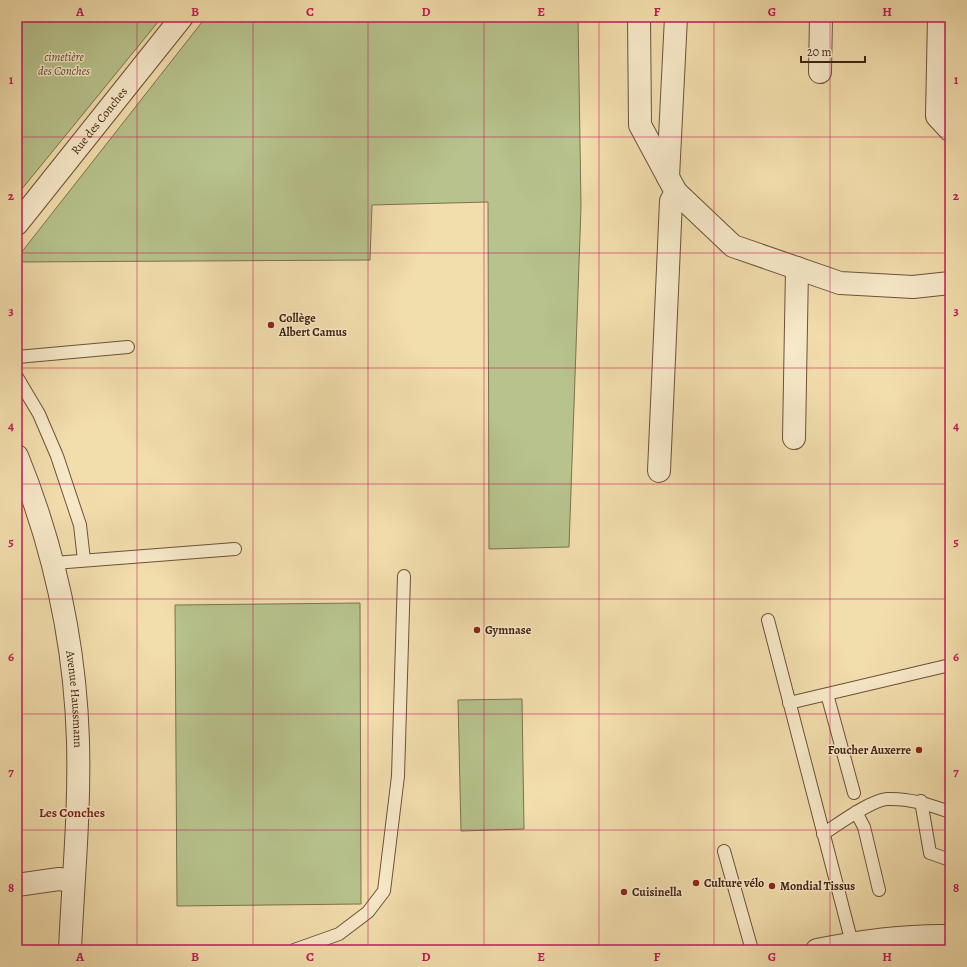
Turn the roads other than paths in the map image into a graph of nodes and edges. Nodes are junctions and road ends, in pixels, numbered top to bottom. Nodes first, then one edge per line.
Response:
1 (182, 17) edge
2 (639, 17) edge
3 (676, 17) edge
4 (820, 17) edge
5 (939, 17) edge
6 (820, 72) dead end
7 (950, 130) edge
8 (672, 184) junction
9 (17, 224) edge
10 (797, 268) junction
11 (950, 283) edge
12 (128, 347) dead end
13 (17, 357) edge
14 (17, 377) edge
15 (794, 438) dead end
16 (17, 456) edge
17 (658, 471) dead end
18 (235, 549) dead end
19 (84, 560) junction
20 (54, 562) junction
21 (404, 576) dead end
22 (768, 620) dead end
23 (950, 665) edge
24 (827, 694) junction
25 (789, 703) junction
26 (854, 793) dead end
27 (921, 801) junction
28 (856, 812) junction
29 (950, 812) edge
30 (823, 834) junction
31 (724, 851) dead end
32 (950, 860) edge
33 (73, 881) junction
34 (17, 885) edge
35 (879, 890) dead end
36 (950, 936) edge
37 (852, 943) junction
38 (70, 950) edge
39 (294, 950) edge
40 (752, 950) edge
41 (817, 950) edge

1 - 9 street, Rue des Conches
2 - 8 street
3 - 8 street
4 - 6 street
5 - 7 street
8 - 10 street
8 - 17 street
10 - 11 street
10 - 15 street
12 - 13 lane
14 - 19 lane
16 - 20 street, Avenue Haussmann
18 - 19 lane
19 - 20 lane
20 - 33 street, Avenue Haussmann
21 - 39 lane
22 - 25 lane
23 - 24 lane
24 - 25 lane
24 - 26 lane
25 - 30 lane
27 - 28 lane
27 - 29 lane
27 - 32 lane
28 - 30 lane
28 - 35 lane
30 - 37 lane
31 - 40 lane
33 - 34 street
33 - 38 street, Avenue Haussmann
36 - 37 street
37 - 41 street

